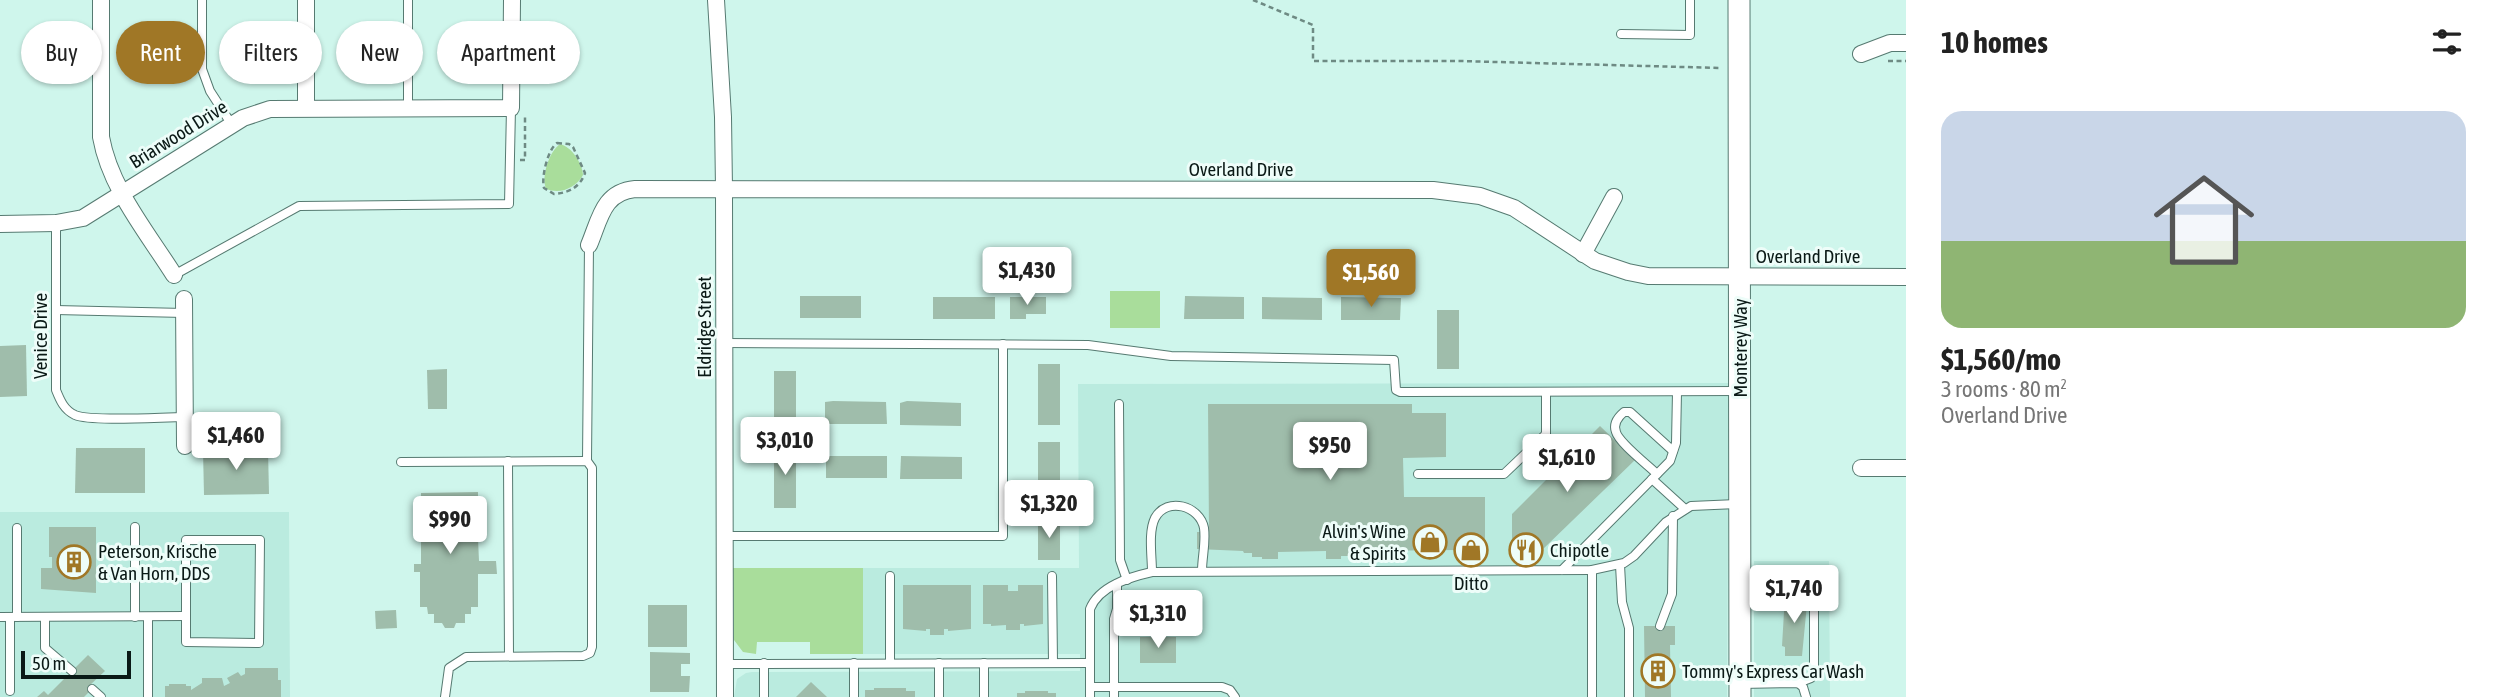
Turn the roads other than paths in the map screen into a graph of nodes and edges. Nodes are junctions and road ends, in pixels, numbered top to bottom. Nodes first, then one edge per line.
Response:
1 (101, 0) edge
2 (202, 0) edge
3 (306, 0) edge
4 (408, 0) edge
5 (512, 0) edge
6 (716, 0) edge
7 (1690, 0) edge
8 (1739, 0) edge
9 (1621, 34) dead end
10 (1906, 43) edge
11 (1861, 54) dead end
12 (306, 108) junction
13 (408, 108) junction
14 (511, 108) junction
15 (232, 125) junction
16 (724, 189) junction
17 (123, 193) junction
18 (1614, 197) dead end
19 (56, 223) junction
20 (0, 224) edge
21 (589, 245) joint
22 (1583, 254) junction
23 (174, 275) joint
24 (1906, 277) edge
25 (1740, 278) junction
26 (184, 306) joint
27 (56, 310) junction
28 (724, 343) junction
29 (1003, 344) junction
30 (1677, 391) junction
31 (1740, 391) junction
32 (1546, 392) junction
33 (1119, 404) dead end
34 (185, 417) junction
35 (185, 446) dead end
36 (1673, 451) junction
37 (401, 461) dead end
38 (508, 461) junction
39 (587, 461) junction
40 (1861, 468) dead end
41 (1906, 468) edge
42 (1418, 474) dead end
43 (1655, 476) junction
44 (1740, 504) junction
45 (1685, 509) junction
46 (1673, 516) junction
47 (135, 527) dead end
48 (17, 528) dead end
49 (725, 536) junction
50 (1620, 565) junction
51 (1562, 570) junction
52 (1592, 570) junction
53 (1202, 571) junction
54 (1153, 572) junction
55 (890, 576) dead end
56 (1052, 576) dead end
57 (1126, 580) junction
58 (1117, 584) junction
59 (1740, 587) junction
60 (0, 617) edge
61 (14, 617) junction
62 (45, 617) junction
63 (135, 617) junction
64 (148, 617) junction
65 (186, 617) junction
66 (1660, 626) dead end
67 (509, 656) junction
68 (764, 663) junction
69 (854, 663) junction
70 (890, 663) junction
71 (939, 663) junction
72 (984, 663) junction
73 (1053, 663) junction
74 (1090, 663) junction
75 (725, 664) junction
76 (72, 671) dead end
77 (1798, 683) junction
78 (1090, 687) junction
79 (1114, 687) junction
80 (92, 689) dead end
81 (1741, 690) edge
82 (10, 691) dead end
83 (101, 697) edge
84 (148, 697) edge
85 (445, 697) edge
86 (725, 697) edge
87 (764, 697) edge
88 (854, 697) edge
89 (939, 697) edge
90 (985, 697) edge
91 (1090, 697) edge
92 (1114, 697) edge
93 (1235, 697) edge
94 (1592, 697) edge
95 (1629, 697) edge
96 (1806, 697) edge

1 - 17 street
2 - 15 lane
3 - 12 street
4 - 13 lane
5 - 14 street
6 - 16 street, Eldridge Street
7 - 9 lane
8 - 25 street, Monterey Way
10 - 11 street
12 - 13 street, Briarwood Drive
12 - 15 street, Briarwood Drive
13 - 14 street, Briarwood Drive
14 - 23 lane
15 - 17 street, Briarwood Drive
16 - 21 street, Overland Drive
16 - 22 street, Overland Drive
16 - 28 street, Eldridge Street
17 - 19 street, Briarwood Drive
17 - 23 street
18 - 22 street
19 - 20 street, Briarwood Drive
19 - 27 lane, Venice Drive
21 - 39 lane
22 - 25 street, Overland Drive
24 - 25 street, Overland Drive
25 - 31 street, Monterey Way
26 - 27 lane
26 - 34 street
27 - 34 lane, Venice Drive
28 - 29 lane
28 - 49 street, Eldridge Street
29 - 32 lane
29 - 49 lane
30 - 31 lane
30 - 32 lane
30 - 36 lane
31 - 44 street, Monterey Way
32 - 42 lane
33 - 57 lane
34 - 35 street
36 - 43 lane
36 - 43 lane
37 - 38 lane
38 - 39 lane
38 - 67 lane
39 - 67 lane
40 - 41 street
43 - 45 lane
43 - 51 lane
44 - 45 lane
44 - 59 street, Monterey Way
45 - 46 lane
46 - 50 lane
46 - 66 lane
47 - 63 lane
48 - 61 lane
49 - 75 street, Eldridge Street
50 - 52 lane
50 - 95 lane
51 - 52 lane
51 - 53 lane
52 - 94 lane
53 - 54 lane
53 - 54 lane
54 - 57 lane
55 - 70 lane
56 - 73 lane
57 - 58 lane
58 - 74 lane
58 - 79 lane
59 - 77 lane
59 - 81 street, Monterey Way
60 - 61 lane
61 - 62 lane
61 - 82 lane
62 - 63 lane
62 - 76 lane
63 - 64 lane
64 - 65 lane
64 - 84 lane
65 - 65 lane
67 - 85 lane
68 - 69 lane
68 - 75 lane
68 - 87 lane
69 - 70 lane
69 - 88 lane
70 - 71 lane
71 - 72 lane
71 - 89 lane
72 - 73 lane
72 - 90 lane
73 - 74 lane
74 - 78 lane
75 - 86 street, Eldridge Street
77 - 81 lane
77 - 96 lane
78 - 79 lane
78 - 91 lane
79 - 92 lane
79 - 93 lane
80 - 83 lane

